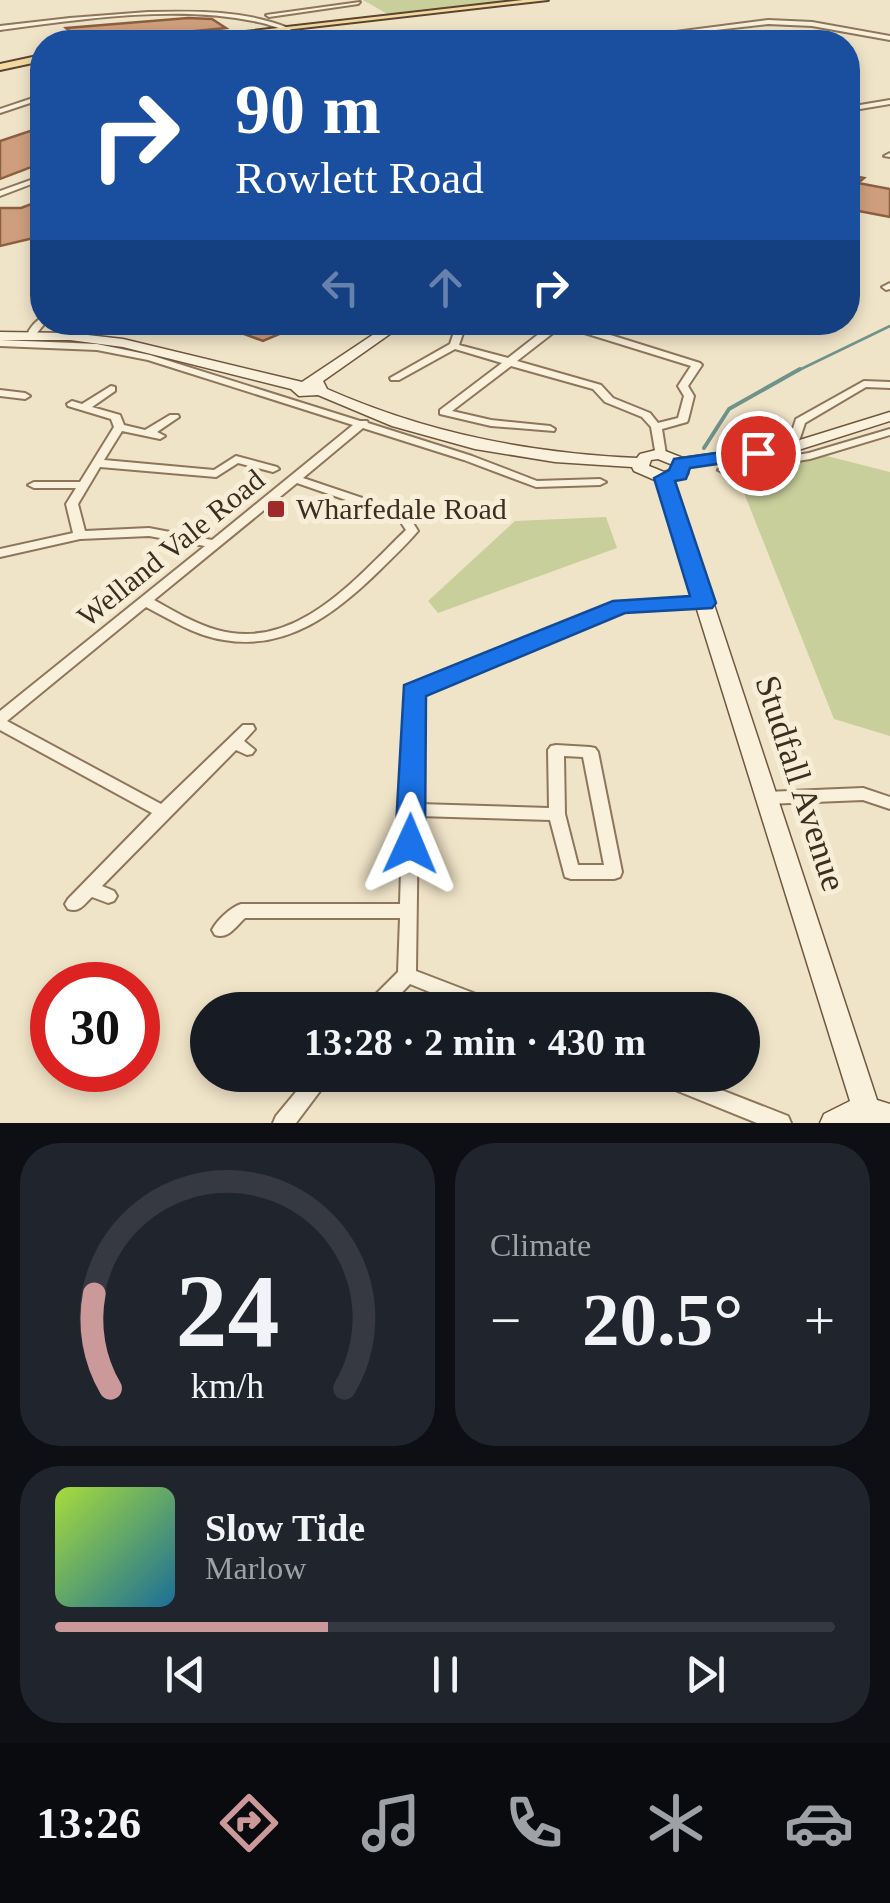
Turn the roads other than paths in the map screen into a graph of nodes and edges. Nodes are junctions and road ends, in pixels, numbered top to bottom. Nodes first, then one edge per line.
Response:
1 (536, 0) edge
2 (544, 0) edge
3 (358, 3) dead end
4 (515, 3) junction
5 (207, 4) dead end
6 (255, 10) dead end
7 (269, 15) junction
8 (0, 28) edge
9 (288, 29) junction
10 (279, 30) edge
11 (712, 30) edge
12 (838, 30) edge
13 (860, 33) edge
14 (890, 38) edge
15 (30, 61) edge
16 (0, 67) edge
17 (30, 101) edge
18 (890, 102) edge
19 (860, 107) edge
20 (0, 111) edge
21 (30, 183) edge
22 (0, 194) edge
23 (383, 335) edge
24 (458, 335) edge
25 (545, 335) edge
26 (599, 335) edge
27 (30, 336) joint
28 (0, 340) edge
29 (454, 346) junction
30 (511, 362) junction
31 (395, 378) dead end
32 (310, 386) junction
33 (890, 386) edge
34 (111, 389) dead end
35 (0, 393) edge
36 (21, 394) dead end
37 (430, 408) dead end
38 (444, 412) junction
39 (174, 417) dead end
40 (367, 420) junction
41 (888, 423) edge
42 (119, 427) junction
43 (656, 427) junction
44 (550, 429) dead end
45 (792, 447) junction
46 (218, 452) dead end
47 (660, 454) junction
48 (236, 458) junction
49 (96, 463) junction
50 (638, 463) junction
51 (273, 469) dead end
52 (673, 470) junction
53 (724, 470) dead end
54 (296, 480) junction
55 (600, 482) dead end
56 (84, 484) junction
57 (34, 485) dead end
58 (80, 535) junction
59 (216, 544) junction
60 (4, 555) edge
61 (145, 602) junction
62 (704, 603) junction
63 (0, 721) edge
64 (248, 729) dead end
65 (766, 798) junction
66 (890, 803) edge
67 (410, 810) junction
68 (163, 812) junction
69 (557, 814) junction
70 (90, 888) junction
71 (108, 896) dead end
72 (74, 904) dead end
73 (408, 912) junction
74 (222, 930) dead end
75 (407, 975) junction
76 (391, 992) edge
77 (450, 992) edge
78 (308, 1092) edge
79 (703, 1092) edge
80 (878, 1114) edge
81 (283, 1123) edge
82 (781, 1123) edge
83 (834, 1123) edge

1 - 4 street
2 - 4 main road
3 - 7 street
4 - 9 main road
5 - 8 street
6 - 7 street
7 - 9 street
9 - 10 main road
11 - 12 street
13 - 14 street
15 - 16 main road
17 - 20 street
18 - 19 street
21 - 22 street
23 - 32 street
24 - 29 street
25 - 30 street
26 - 43 street
27 - 28 street
27 - 32 street
28 - 40 street
29 - 30 street
29 - 31 street
30 - 38 street
30 - 43 street
32 - 40 street
33 - 45 street
34 - 42 street
35 - 36 street
37 - 38 street
38 - 44 street
39 - 42 street
40 - 50 street
40 - 54 street, Welland Vale Road
40 - 55 street
41 - 45 street
41 - 53 street
42 - 49 street
43 - 47 street
45 - 52 street
46 - 48 street
47 - 50 street
47 - 52 street
48 - 49 street
48 - 51 street
49 - 56 street
50 - 52 street
52 - 62 street, Studfall Avenue
54 - 59 street, Welland Vale Road
54 - 61 street
56 - 57 street
56 - 58 street
58 - 59 street
58 - 60 street
59 - 61 street, Welland Vale Road
61 - 63 street, Welland Vale Road
62 - 65 street, Studfall Avenue
62 - 67 street
63 - 68 street
64 - 68 street
65 - 66 street
65 - 80 street, Studfall Avenue
67 - 69 street
67 - 73 street
68 - 70 street
69 - 69 street
70 - 71 street
70 - 72 street
73 - 74 street
73 - 75 street
75 - 76 street
75 - 77 street
78 - 81 street
79 - 82 street
80 - 83 street, Studfall Avenue

